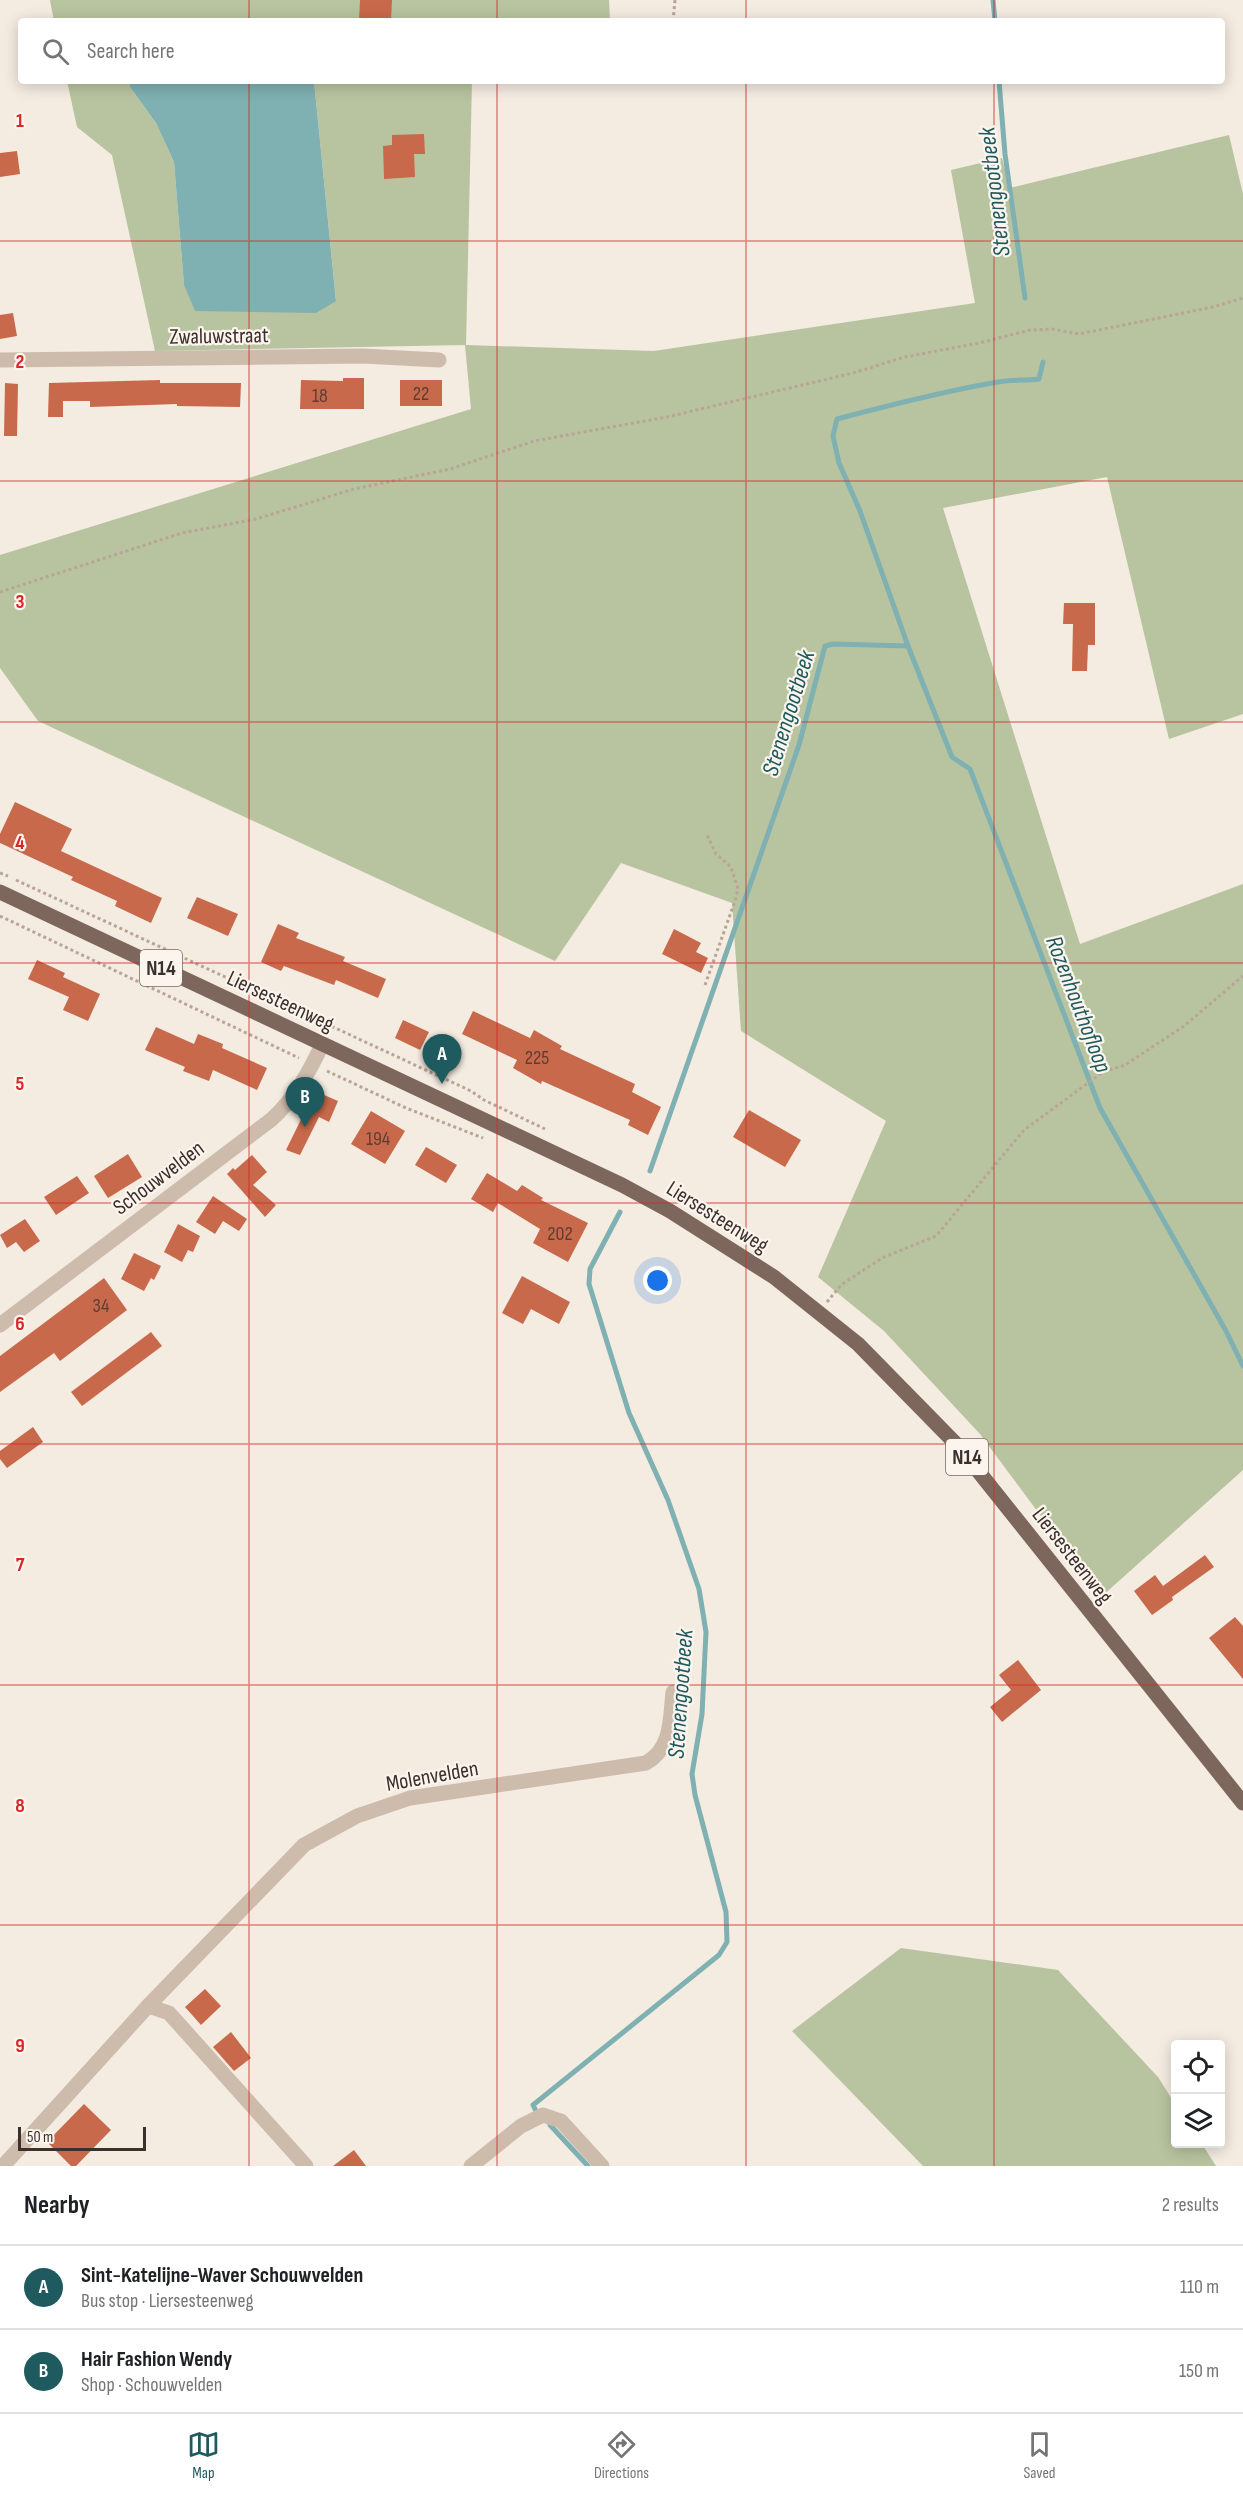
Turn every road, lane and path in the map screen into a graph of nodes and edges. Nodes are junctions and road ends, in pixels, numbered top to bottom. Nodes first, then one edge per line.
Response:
1 (675, 0) edge
2 (673, 18) edge
3 (1243, 298) edge
4 (0, 360) edge
5 (439, 360) dead end
6 (0, 592) edge
7 (707, 835) dead end
8 (0, 873) edge
9 (0, 892) edge
10 (0, 916) edge
11 (1243, 976) edge
12 (705, 985) dead end
13 (322, 1045) junction
14 (313, 1065) junction
15 (554, 1133) dead end
16 (512, 1134) junction
17 (818, 1312) junction
18 (0, 1325) edge
19 (673, 1692) dead end
20 (1243, 1803) edge
21 (148, 2006) junction
22 (3, 2166) edge
23 (306, 2166) edge
24 (471, 2166) edge
25 (602, 2166) edge

1 - 2 path
3 - 6 path
4 - 5 street, Zwaluwstraat
7 - 12 path
8 - 15 path
9 - 13 main road, Liersesteenweg / N14
10 - 14 path
11 - 17 path
13 - 14 street, Schouwvelden
13 - 16 main road, Liersesteenweg / N14
14 - 16 path
14 - 18 street, Schouwvelden
16 - 17 main road, Liersesteenweg / N14
17 - 20 main road, Liersesteenweg / N14
19 - 21 street, Molenvelden
21 - 22 street, Molenvelden
21 - 23 street
24 - 25 street

